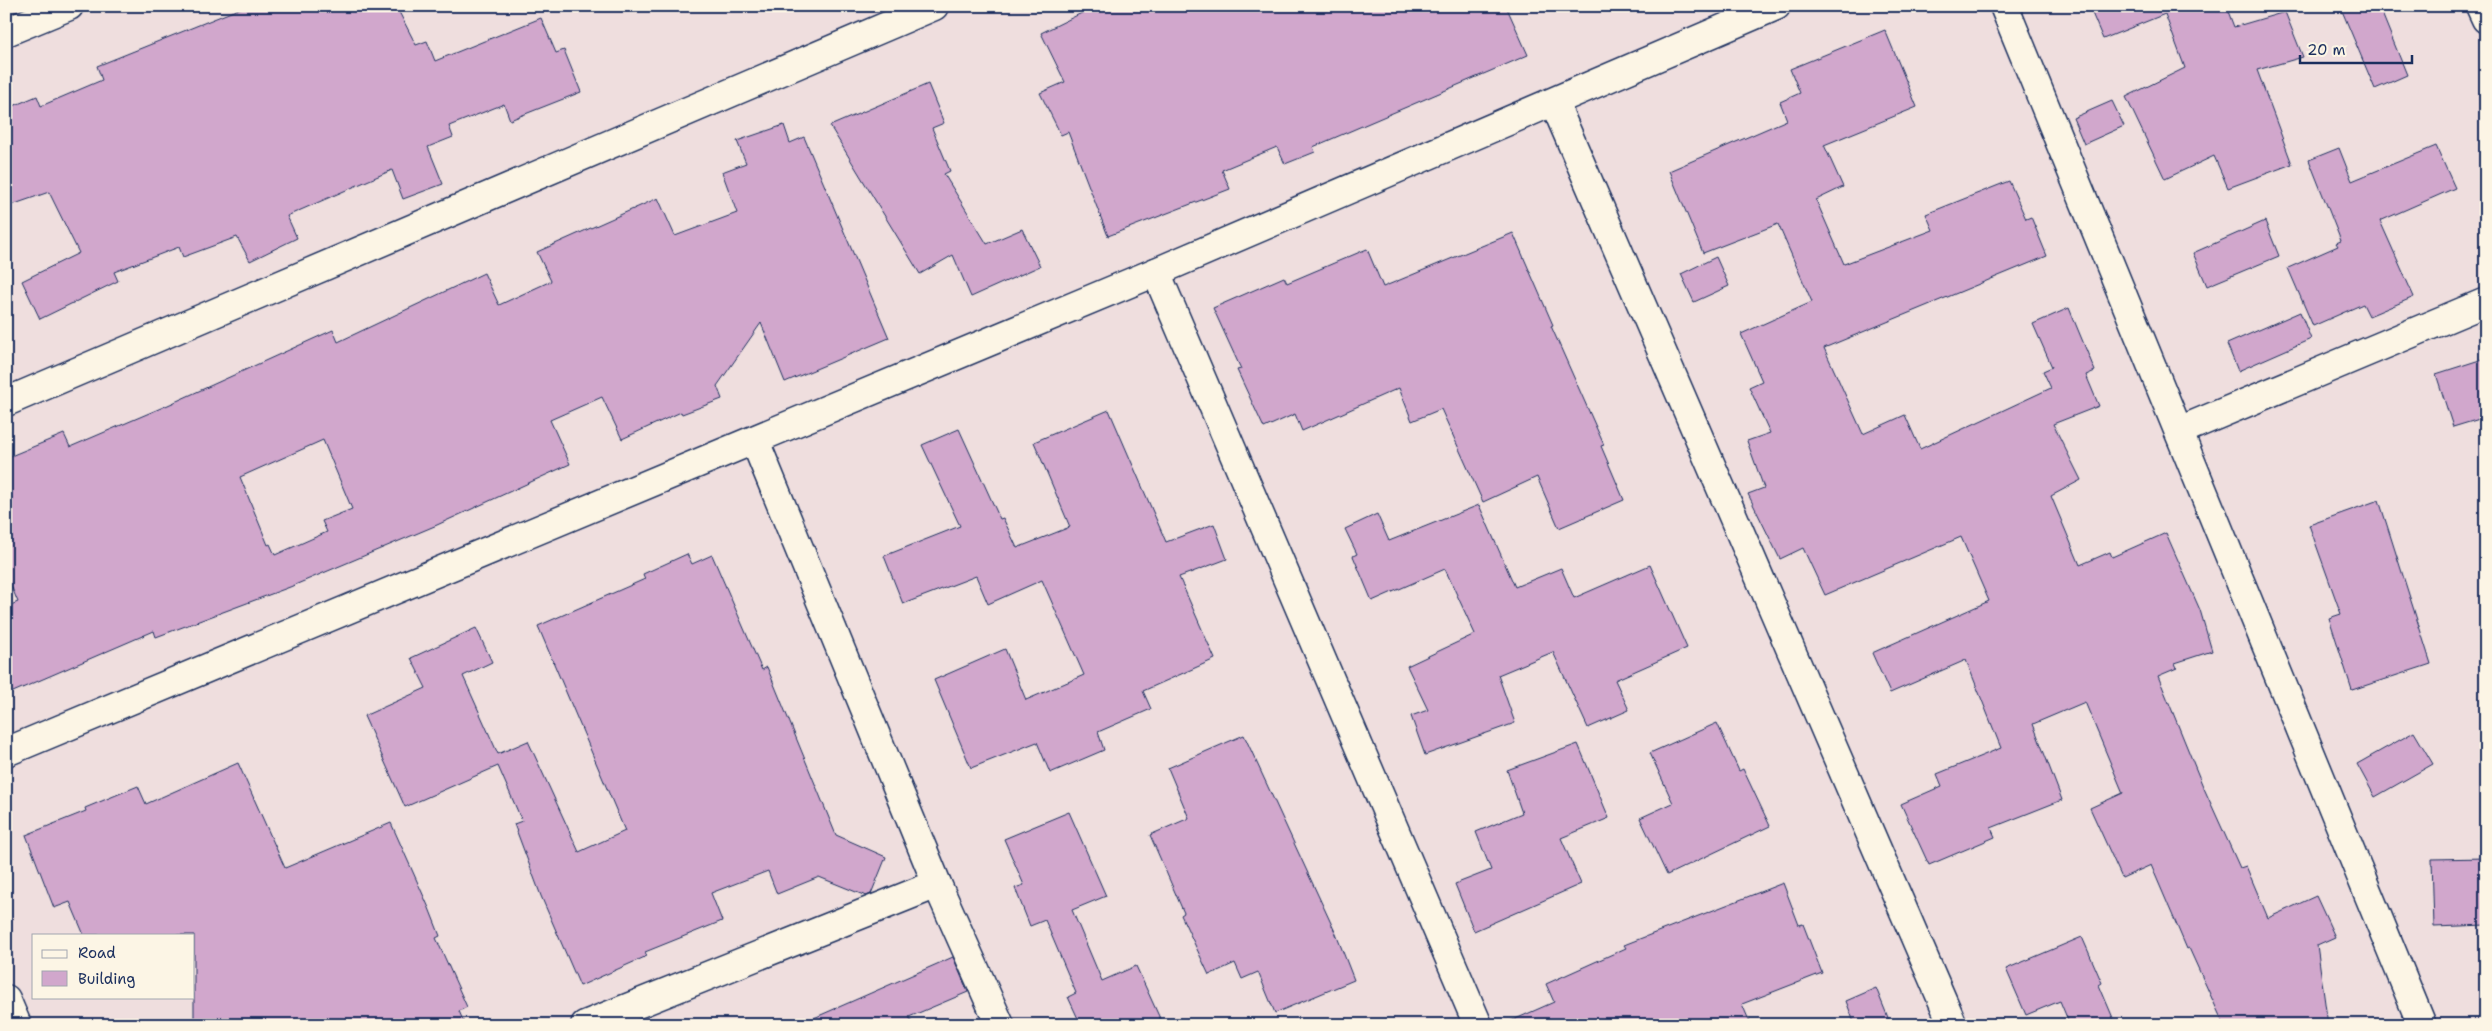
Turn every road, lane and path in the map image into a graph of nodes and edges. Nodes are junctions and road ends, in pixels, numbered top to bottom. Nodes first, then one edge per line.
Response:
1 (69, 6) edge
2 (934, 6) edge
3 (1776, 6) edge
4 (2004, 6) edge
5 (2480, 6) edge
6 (2486, 19) edge
7 (6, 32) edge
8 (1554, 102) junction
9 (1156, 272) junction
10 (2486, 302) edge
11 (6, 402) edge
12 (2179, 431) junction
13 (755, 441) junction
14 (6, 752) edge
15 (937, 884) junction
16 (6, 999) edge
17 (17, 1025) edge
18 (585, 1025) edge
19 (1000, 1025) edge
20 (1478, 1025) edge
21 (1953, 1025) edge
22 (2422, 1025) edge

1 - 7 street
2 - 11 street
3 - 8 street
4 - 12 street
5 - 6 street
8 - 9 street
8 - 21 street
9 - 13 street
9 - 20 street
10 - 12 street
12 - 22 street
13 - 14 street
13 - 15 street
15 - 18 street
15 - 19 street
16 - 17 street

